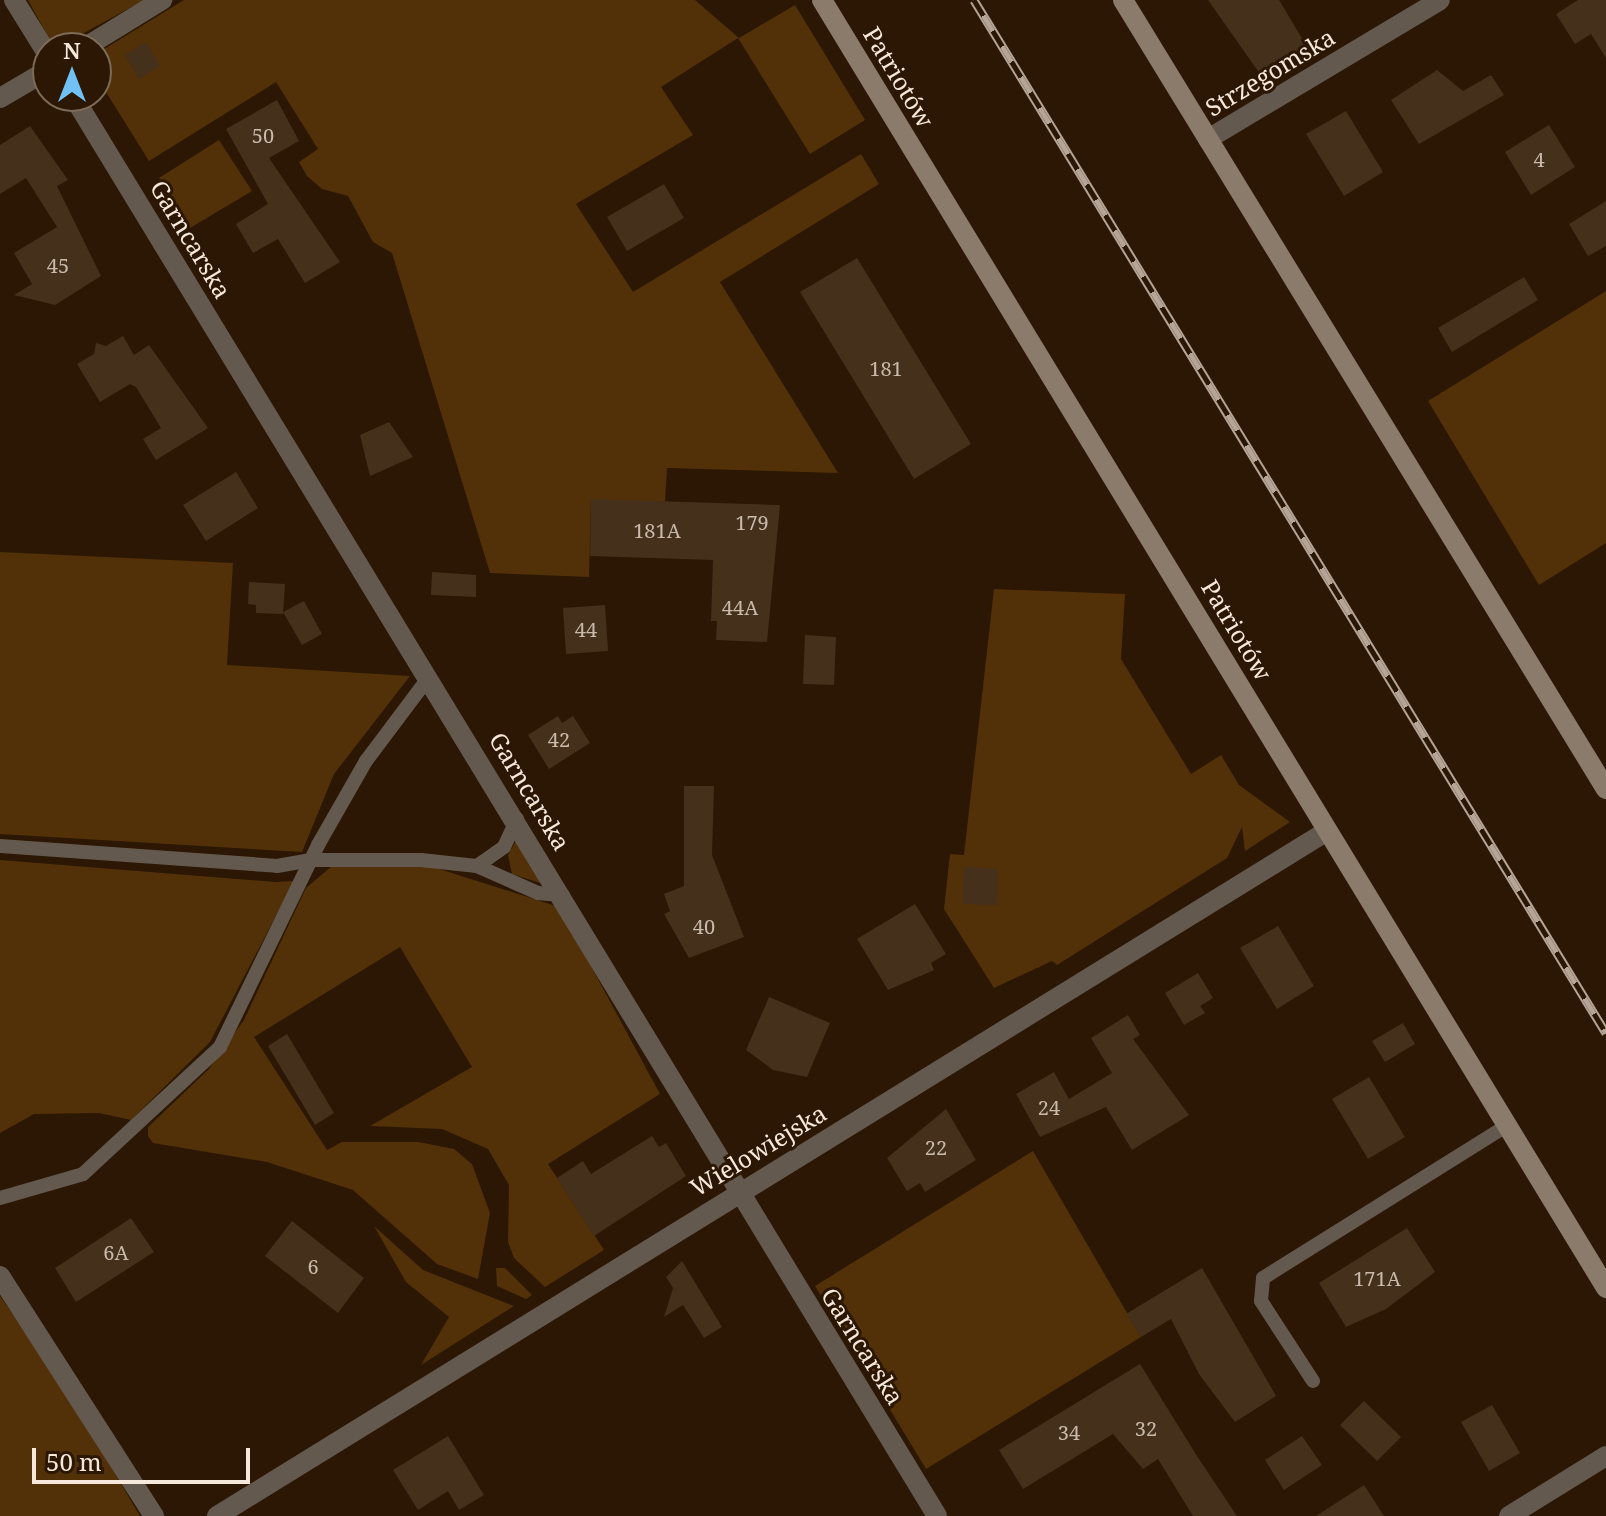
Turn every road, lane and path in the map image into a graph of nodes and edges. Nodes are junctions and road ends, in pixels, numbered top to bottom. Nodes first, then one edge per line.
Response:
1 (14, 0) edge
2 (162, 0) edge
3 (822, 0) edge
4 (1123, 0) edge
5 (1440, 0) edge
6 (34, 32) edge
7 (110, 32) edge
8 (32, 79) edge
9 (0, 98) edge
10 (83, 112) edge
11 (1208, 139) junction
12 (429, 677) junction
13 (1606, 789) edge
14 (518, 819) junction
15 (1327, 831) junction
16 (0, 846) edge
17 (312, 860) junction
18 (477, 866) junction
19 (563, 895) junction
20 (1506, 1126) junction
21 (741, 1191) junction
22 (0, 1198) edge
23 (0, 1276) edge
24 (1606, 1288) edge
25 (1313, 1381) dead end
26 (1606, 1456) edge
27 (154, 1516) edge
28 (217, 1516) edge
29 (937, 1516) edge
30 (1509, 1516) edge

1 - 6 street
2 - 7 street
3 - 15 main road, Patriotów
4 - 11 main road
5 - 11 street, Strzegomska
8 - 9 street
10 - 12 street, Garncarska
11 - 13 main road
12 - 14 street, Garncarska
12 - 17 lane
14 - 18 lane
14 - 19 street, Garncarska
15 - 20 main road, Patriotów
15 - 21 street, Wielowiejska
16 - 17 lane
17 - 18 lane
17 - 22 lane
18 - 19 lane
19 - 21 street, Garncarska
20 - 24 main road, Patriotów
20 - 25 lane
21 - 28 street, Wielowiejska
21 - 29 street, Garncarska
23 - 27 street
26 - 30 street

